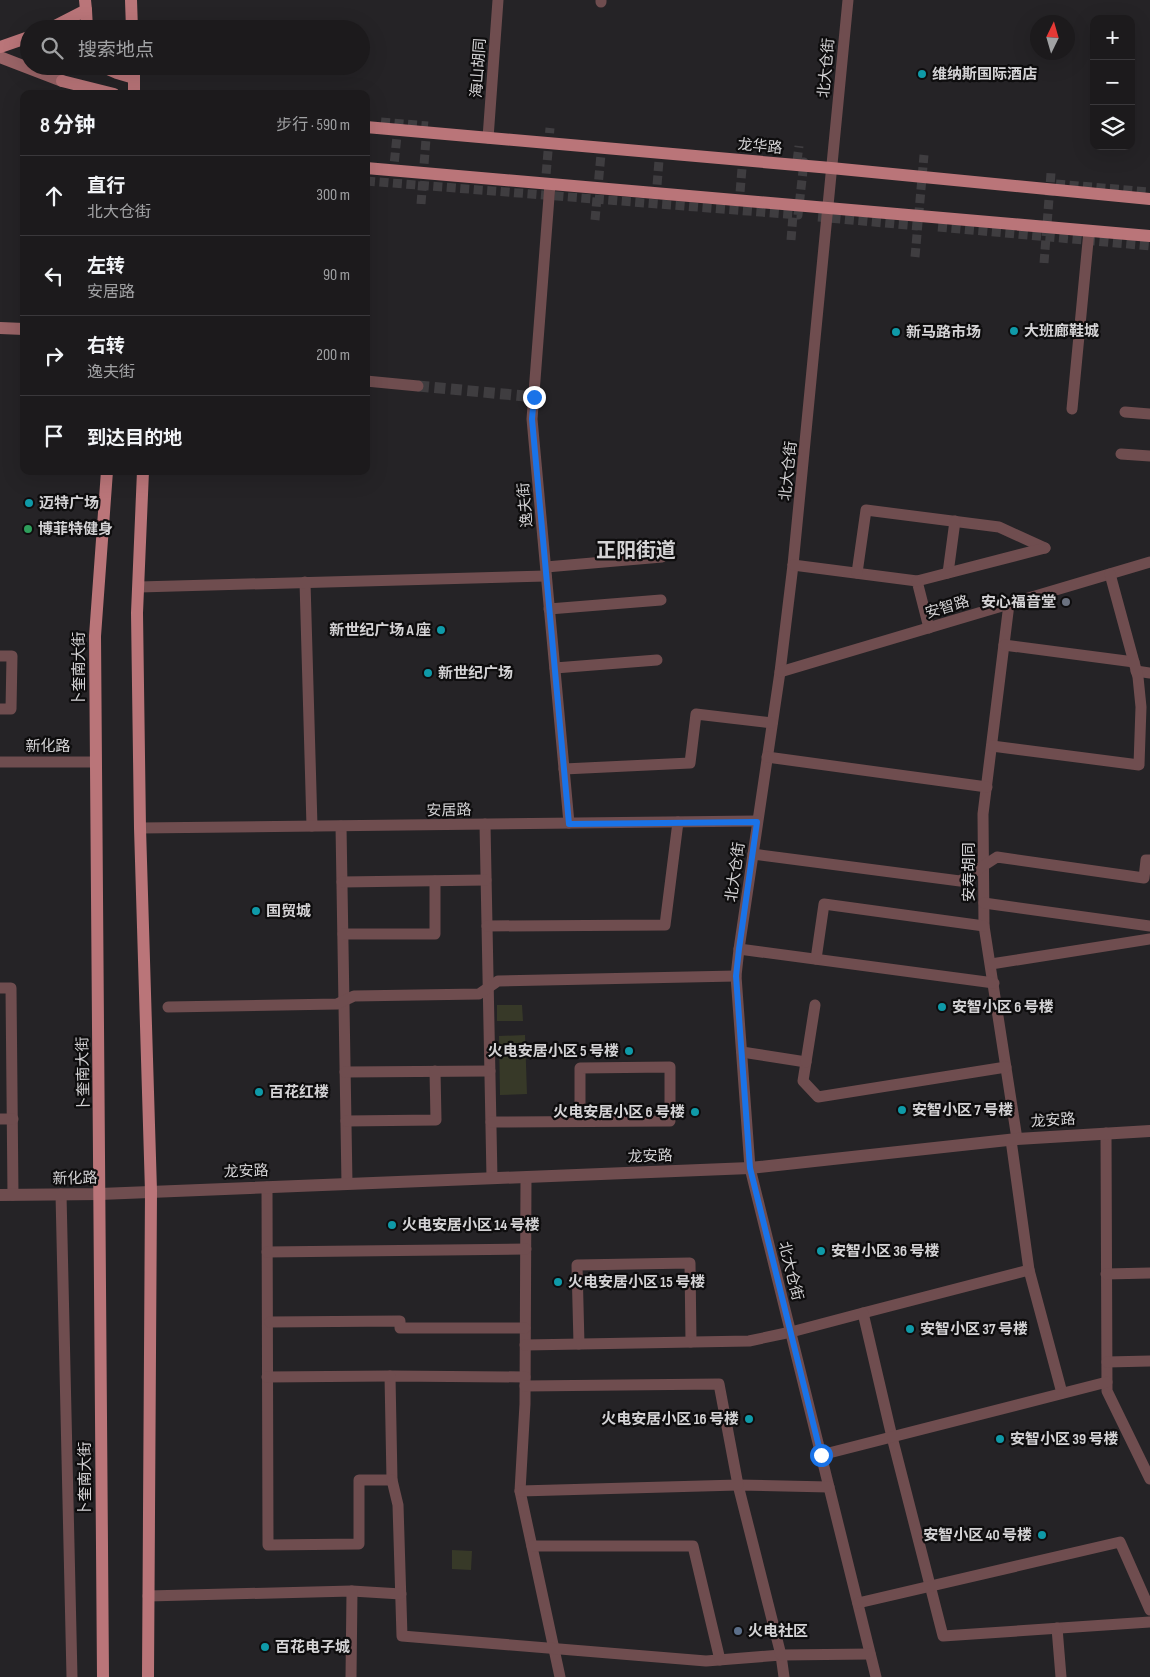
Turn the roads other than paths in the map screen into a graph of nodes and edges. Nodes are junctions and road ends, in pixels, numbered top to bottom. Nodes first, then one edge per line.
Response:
1 (131, 0) edge
2 (498, 0) edge
3 (848, 0) edge
4 (86, 5) edge
5 (63, 20) edge
6 (87, 20) edge
7 (132, 20) edge
8 (20, 40) edge
9 (0, 47) edge
10 (0, 57) edge
11 (20, 65) edge
12 (46, 75) edge
13 (134, 75) edge
14 (98, 90) edge
15 (134, 90) edge
16 (370, 127) edge
17 (488, 138) junction
18 (370, 168) edge
19 (831, 168) junction
20 (550, 184) junction
21 (1150, 199) edge
22 (828, 208) junction
23 (1089, 230) junction
24 (1150, 236) edge
25 (0, 328) edge
26 (20, 329) edge
27 (370, 381) edge
28 (418, 386) tunnel mouth
29 (1072, 409) dead end
30 (1125, 412) dead end
31 (1150, 414) edge
32 (1121, 454) dead end
33 (1150, 456) edge
34 (107, 475) edge
35 (143, 475) edge
36 (954, 521) junction
37 (662, 557) dead end
38 (1150, 562) edge
39 (793, 564) junction
40 (546, 571) junction
41 (857, 573) junction
42 (948, 573) junction
43 (1110, 574) junction
44 (917, 581) junction
45 (305, 582) junction
46 (139, 587) junction
47 (661, 600) dead end
48 (1009, 604) junction
49 (549, 610) junction
50 (929, 628) junction
51 (1004, 645) junction
52 (0, 656) edge
53 (657, 660) dead end
54 (1135, 667) junction
55 (555, 668) junction
56 (780, 672) junction
57 (1150, 673) edge
58 (0, 709) edge
59 (1145, 720) edge
60 (772, 723) junction
61 (992, 746) junction
62 (767, 756) junction
63 (0, 762) edge
64 (96, 762) junction
65 (564, 769) junction
66 (987, 788) junction
67 (678, 822) junction
68 (757, 822) junction
69 (485, 824) junction
70 (569, 824) junction
71 (312, 826) junction
72 (341, 826) junction
73 (140, 828) junction
74 (753, 854) junction
75 (1150, 860) edge
76 (984, 866) junction
77 (486, 880) junction
78 (435, 881) junction
79 (342, 882) junction
80 (984, 903) junction
81 (487, 926) junction
82 (984, 926) junction
83 (1150, 926) edge
84 (343, 934) junction
85 (1150, 939) edge
86 (739, 949) junction
87 (816, 959) junction
88 (991, 964) junction
89 (736, 976) junction
90 (994, 983) junction
91 (0, 988) edge
92 (488, 988) junction
93 (344, 1001) junction
94 (815, 1005) dead end
95 (168, 1007) dead end
96 (742, 1052) junction
97 (806, 1062) junction
98 (1006, 1067) junction
99 (436, 1071) junction
100 (490, 1071) junction
101 (346, 1072) junction
102 (0, 1119) edge
103 (13, 1119) junction
104 (346, 1121) junction
105 (580, 1121) junction
106 (491, 1122) junction
107 (1150, 1131) edge
108 (1106, 1133) junction
109 (1014, 1139) junction
110 (750, 1168) junction
111 (526, 1177) junction
112 (492, 1178) junction
113 (347, 1184) junction
114 (267, 1187) junction
115 (150, 1191) junction
116 (61, 1194) junction
117 (100, 1194) junction
118 (0, 1195) edge
119 (13, 1195) junction
120 (526, 1249) junction
121 (267, 1252) junction
122 (1029, 1270) junction
123 (1150, 1273) edge
124 (1106, 1274) junction
125 (863, 1313) junction
126 (270, 1322) dead end
127 (525, 1328) junction
128 (790, 1332) junction
129 (691, 1342) junction
130 (579, 1344) junction
131 (525, 1345) junction
132 (1150, 1361) edge
133 (1107, 1362) junction
134 (390, 1376) junction
135 (267, 1377) junction
136 (525, 1381) junction
137 (1107, 1382) junction
138 (1062, 1393) junction
139 (892, 1437) junction
140 (821, 1455) junction
141 (1150, 1479) edge
142 (392, 1480) junction
143 (738, 1485) junction
144 (829, 1487) junction
145 (520, 1490) junction
146 (532, 1546) junction
147 (931, 1586) junction
148 (352, 1591) junction
149 (401, 1594) junction
150 (148, 1596) junction
151 (858, 1603) junction
152 (1150, 1610) edge
153 (1150, 1622) edge
154 (1057, 1628) junction
155 (554, 1649) junction
156 (870, 1654) junction
157 (781, 1655) junction
158 (720, 1660) junction
159 (72, 1677) edge
160 (103, 1677) edge
161 (148, 1677) edge
162 (350, 1677) edge
163 (560, 1677) edge
164 (784, 1677) edge
165 (876, 1677) edge
166 (1061, 1677) edge

1 - 7 main road
2 - 17 street, 海山胡同
3 - 19 street, 北大仓街
4 - 5 main road
4 - 6 main road
8 - 9 main road
10 - 11 main road
12 - 14 main road
13 - 15 main road
16 - 17 main road, 龙华路
17 - 19 main road, 龙华路
18 - 20 main road
19 - 21 main road, 龙华路
19 - 22 street, 北大仓街
20 - 22 main road
20 - 40 street, 逸夫街
22 - 23 main road
22 - 39 street, 北大仓街
23 - 24 main road
23 - 29 street
25 - 26 main road
27 - 28 street
30 - 31 street
32 - 33 street
34 - 64 main road, 卜奎南大街
35 - 46 main road
36 - 41 street
36 - 42 street
36 - 42 street
37 - 40 street
38 - 43 street, 安智路
39 - 41 street
39 - 56 street, 北大仓街
40 - 45 street
40 - 49 street, 逸夫街
41 - 44 street
42 - 44 street
43 - 48 street, 安智路
43 - 54 street
44 - 50 street
45 - 46 street
45 - 71 street
46 - 73 main road
47 - 49 street
48 - 50 street, 安智路
48 - 51 street, 安寿胡同
49 - 55 street, 逸夫街
50 - 56 street, 安智路
51 - 54 street
51 - 61 street, 安寿胡同
52 - 58 street
53 - 55 street
54 - 57 street
54 - 59 street
55 - 65 street, 逸夫街
56 - 60 street, 北大仓街
59 - 61 street
60 - 62 street, 北大仓街
60 - 65 street
61 - 66 street, 安寿胡同
62 - 66 street
62 - 68 street, 北大仓街
63 - 64 street, 新化路
64 - 117 main road, 卜奎南大街
65 - 70 street, 逸夫街
66 - 76 street, 安寿胡同
67 - 68 street, 安居路
67 - 70 street, 安居路
67 - 81 street
68 - 74 street, 北大仓街
69 - 70 street, 安居路
69 - 72 street, 安居路
69 - 77 street
71 - 72 street, 安居路
71 - 73 street, 安居路
72 - 79 street
73 - 115 main road
74 - 76 street
74 - 86 street, 北大仓街
75 - 76 street
76 - 80 street, 安寿胡同
77 - 78 street
77 - 81 street
78 - 79 street
78 - 84 street
79 - 84 street
80 - 82 street, 安寿胡同
80 - 83 street
81 - 92 street
82 - 87 street
82 - 88 street, 安寿胡同
84 - 93 street
85 - 88 street
86 - 87 street
86 - 89 street, 北大仓街
87 - 90 street
88 - 90 street, 安寿胡同
89 - 92 street
89 - 96 street, 北大仓街
90 - 98 street, 安寿胡同
91 - 103 street
92 - 93 street
92 - 100 street
93 - 95 street
93 - 101 street
94 - 97 street
96 - 97 street
96 - 110 street, 北大仓街
97 - 98 street
98 - 109 street, 安寿胡同
99 - 100 street
99 - 101 street
99 - 104 street
100 - 106 street
101 - 104 street
102 - 103 street
103 - 119 street
104 - 113 street
105 - 105 street
105 - 106 street
106 - 112 street
107 - 108 street, 龙安路
108 - 109 street, 龙安路
108 - 124 street
109 - 110 street, 龙安路
109 - 122 street, 安寿胡同
110 - 111 street, 龙安路
110 - 128 street, 北大仓街
111 - 112 street, 龙安路
111 - 120 street
112 - 113 street, 龙安路
113 - 114 street, 龙安路
114 - 115 street, 龙安路
114 - 121 street
115 - 117 street, 新化路
115 - 150 main road
116 - 117 street, 新化路
116 - 119 street, 新化路
116 - 159 street
117 - 160 main road, 卜奎南大街
118 - 119 street, 新化路
120 - 121 street
120 - 127 street
121 - 135 street
122 - 125 street
122 - 138 street, 安寿胡同
123 - 124 street
124 - 133 street
125 - 128 street
125 - 139 street
126 - 127 street
127 - 131 street
128 - 129 street
128 - 140 street, 北大仓街
129 - 130 street
129 - 130 street
130 - 131 street
131 - 136 street
132 - 133 street
133 - 137 street
134 - 135 street
134 - 136 street
134 - 142 street
135 - 142 street
136 - 143 street
136 - 145 street
137 - 138 street
137 - 141 street
138 - 139 street
139 - 140 street
139 - 147 street
140 - 144 street, 北大仓街
142 - 149 street
143 - 144 street
143 - 145 street
143 - 157 street
144 - 151 street, 北大仓街
145 - 146 street
146 - 155 street
146 - 158 street
147 - 151 street
147 - 152 street
147 - 154 street
148 - 149 street
148 - 150 street
148 - 162 street
149 - 155 street
150 - 161 main road
151 - 156 street, 北大仓街
153 - 154 street
154 - 166 street
155 - 158 street
155 - 163 street
156 - 157 street
156 - 165 street, 北大仓街
157 - 158 street
157 - 164 street

